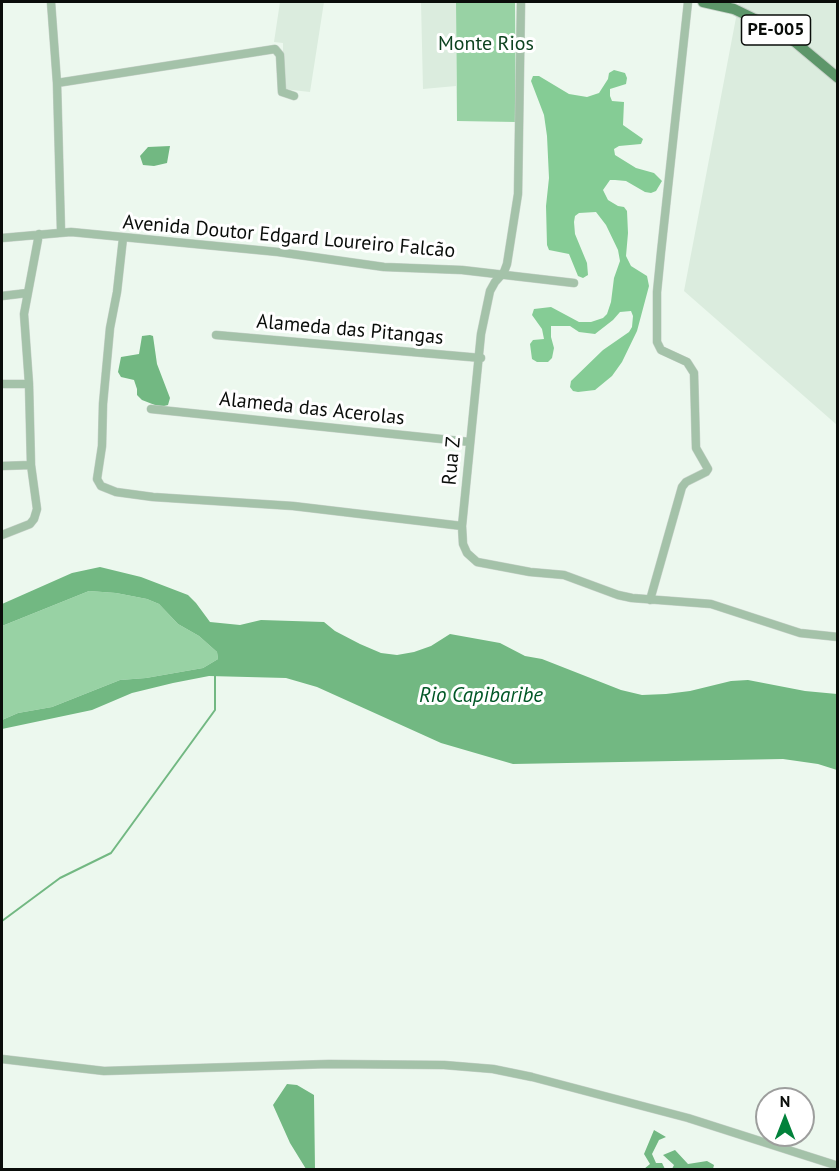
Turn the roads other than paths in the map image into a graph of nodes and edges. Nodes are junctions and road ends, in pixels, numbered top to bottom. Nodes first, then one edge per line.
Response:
1 (51, 2) edge
2 (521, 2) edge
3 (688, 2) edge
4 (703, 2) edge
5 (837, 78) edge
6 (57, 83) junction
7 (294, 96) dead end
8 (62, 231) junction
9 (39, 234) junction
10 (2, 238) edge
11 (123, 238) junction
12 (502, 275) junction
13 (574, 284) dead end
14 (27, 293) junction
15 (2, 296) edge
16 (216, 335) dead end
17 (481, 358) junction
18 (2, 384) edge
19 (29, 384) junction
20 (151, 409) dead end
21 (470, 442) junction
22 (31, 465) junction
23 (2, 466) edge
24 (462, 526) junction
25 (2, 535) edge
26 (650, 600) junction
27 (837, 637) edge
28 (2, 1059) edge
29 (837, 1167) edge

1 - 6 street
2 - 12 street, Rua Z
3 - 26 street
4 - 5 main road, PE-005
6 - 7 street
6 - 8 street
8 - 9 street, Avenida Doutor Edgard Loureiro Falcão
8 - 11 street, Avenida Doutor Edgard Loureiro Falcão
9 - 10 street, Avenida Doutor Edgard Loureiro Falcão
9 - 14 street
11 - 12 street, Avenida Doutor Edgard Loureiro Falcão
11 - 24 street
12 - 13 street, Avenida Doutor Edgard Loureiro Falcão
12 - 17 street, Rua Z
14 - 15 street
14 - 19 street
16 - 17 street, Alameda das Pitangas
17 - 21 street, Rua Z
18 - 19 street
19 - 22 street
20 - 21 street, Alameda das Acerolas
21 - 24 street, Rua Z
22 - 23 street
22 - 25 street
24 - 26 street, Rua Z
26 - 27 street
28 - 29 street

